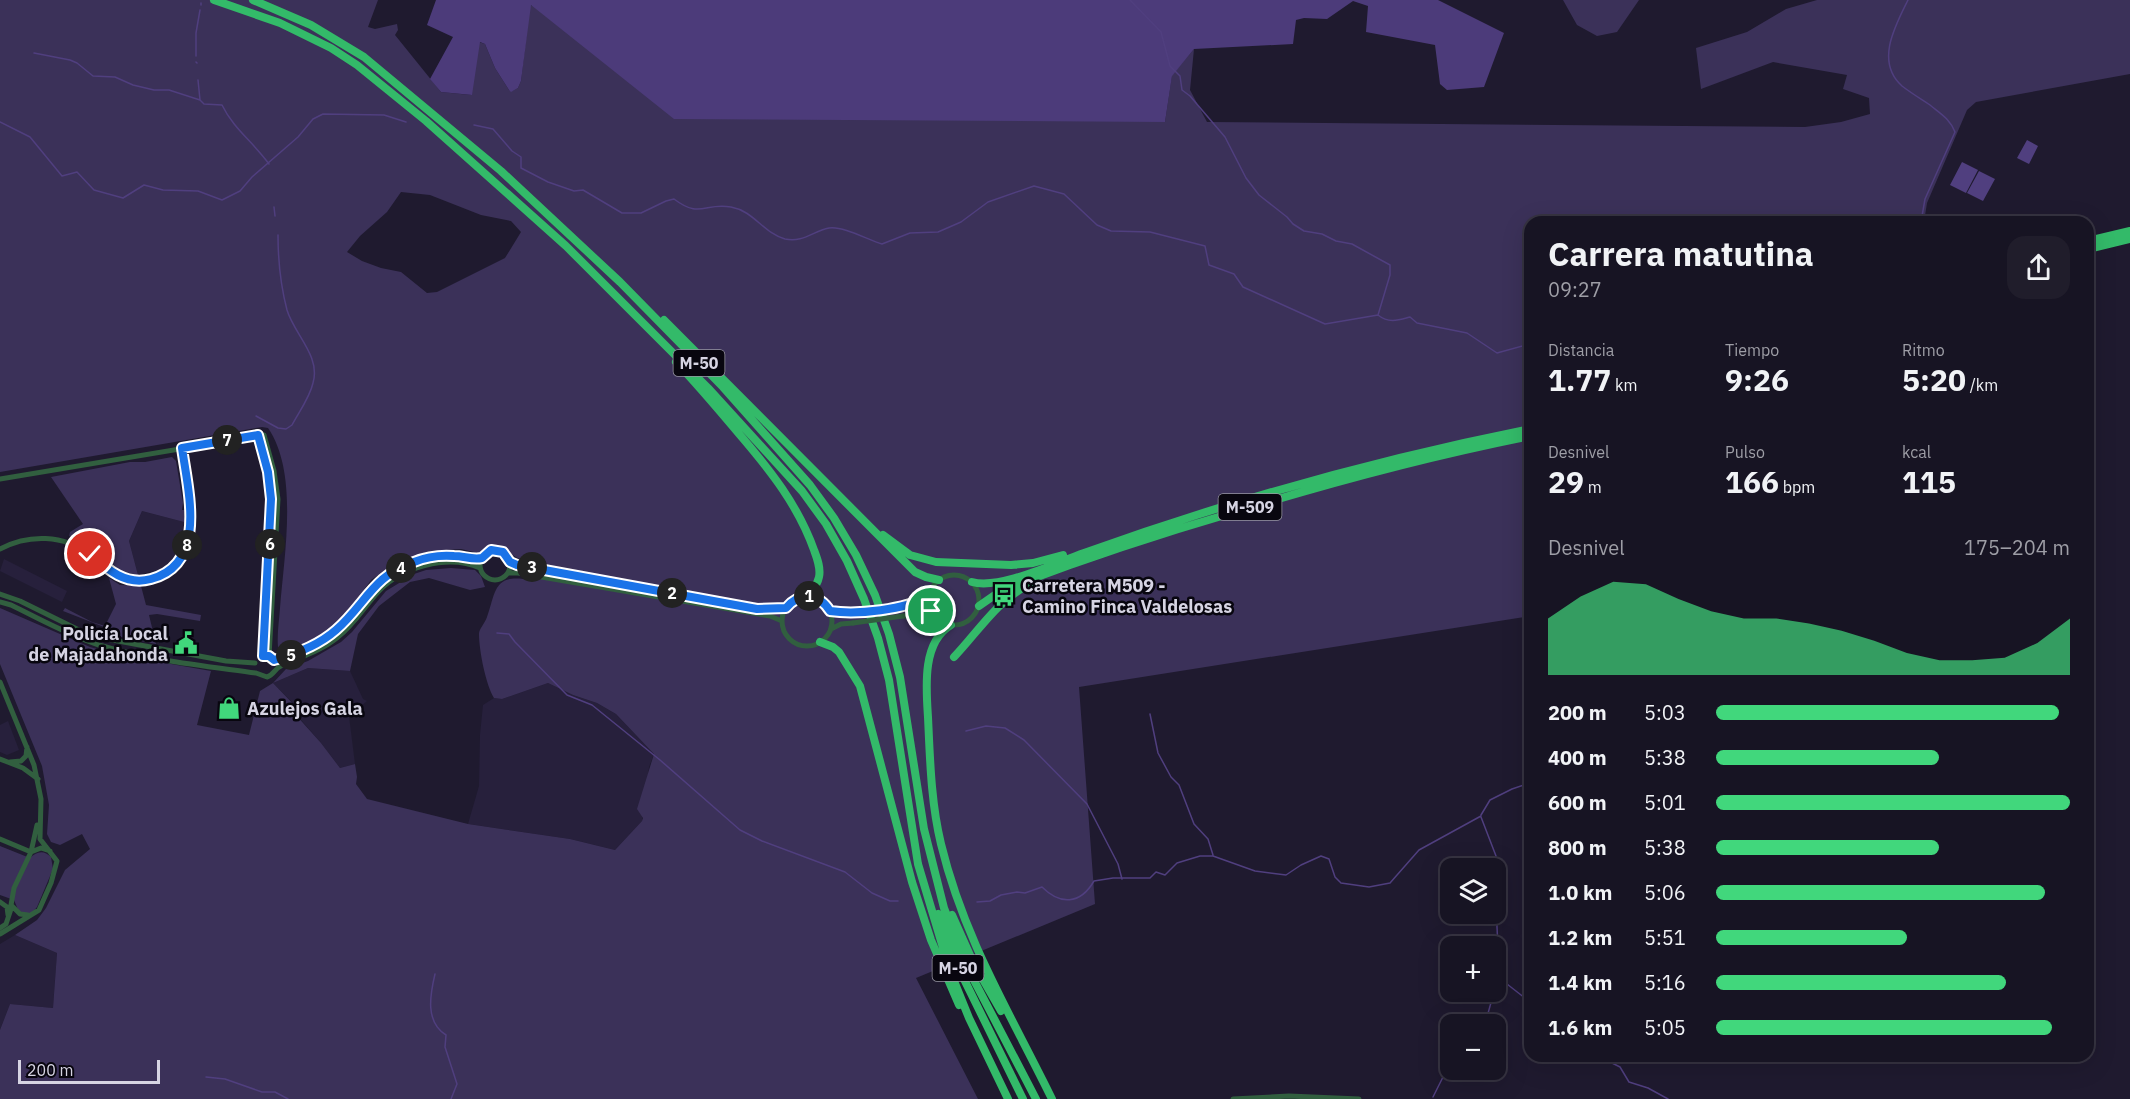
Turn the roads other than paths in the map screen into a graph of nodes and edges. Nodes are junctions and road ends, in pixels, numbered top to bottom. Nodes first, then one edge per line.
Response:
1 (214, 0) edge
2 (253, 0) edge
3 (2130, 231) edge
4 (2130, 238) edge
5 (2094, 240) edge
6 (2094, 247) edge
7 (620, 282) junction
8 (619, 298) junction
9 (1524, 430) edge
10 (1524, 437) edge
11 (182, 448) junction
12 (0, 479) edge
13 (1224, 507) junction
14 (864, 523) junction
15 (0, 549) edge
16 (482, 558) junction
17 (1083, 561) junction
18 (510, 562) junction
19 (480, 568) junction
20 (508, 573) junction
21 (939, 580) junction
22 (972, 582) junction
23 (0, 594) edge
24 (929, 596) junction
25 (802, 597) junction
26 (0, 602) edge
27 (979, 606) junction
28 (786, 608) junction
29 (830, 611) junction
30 (935, 617) junction
31 (782, 621) junction
32 (951, 625) junction
33 (831, 629) junction
34 (820, 642) junction
35 (269, 657) junction
36 (954, 657) dead end
37 (255, 663) junction
38 (276, 669) junction
39 (256, 673) junction
40 (0, 682) edge
41 (27, 746) junction
42 (3, 760) edge
43 (34, 765) junction
44 (22, 768) junction
45 (38, 778) junction
46 (40, 815) junction
47 (913, 829) junction
48 (0, 839) edge
49 (32, 851) junction
50 (52, 852) junction
51 (935, 874) junction
52 (0, 902) edge
53 (11, 905) junction
54 (9, 915) junction
55 (33, 915) junction
56 (0, 928) edge
57 (0, 934) edge
58 (993, 1070) junction
59 (1045, 1084) junction
60 (1008, 1099) edge
61 (1023, 1099) edge
62 (1036, 1099) edge
63 (1052, 1099) edge
64 (1233, 1099) edge
65 (1359, 1099) edge

1 - 8 highway, M-50
2 - 7 highway, M-50
3 - 5 highway
4 - 6 highway
7 - 14 highway
7 - 51 highway, M-50
8 - 25 highway
8 - 47 highway, M-50
9 - 13 highway, M-509
10 - 17 highway, M-509
11 - 12 street
11 - 15 street
11 - 35 street
13 - 14 highway
13 - 22 highway, M-509
14 - 21 highway
16 - 18 street
16 - 19 street
16 - 35 street
17 - 27 highway, M-509
17 - 36 highway
18 - 20 street
18 - 28 street
19 - 20 street
19 - 38 street
20 - 31 street
21 - 22 street, M-509
21 - 24 street
22 - 27 street
23 - 37 street
24 - 29 street, bridge
24 - 30 street
25 - 28 street
25 - 29 street
26 - 39 street
27 - 32 street, M-509
28 - 31 street
29 - 33 street
30 - 32 street
30 - 33 street, bridge
31 - 34 street
32 - 59 highway
33 - 34 street
34 - 58 highway
35 - 37 street
35 - 38 street
37 - 39 street
38 - 39 street
40 - 41 street
41 - 42 street
41 - 43 street
42 - 44 street
43 - 44 street
43 - 45 street
44 - 45 street
45 - 46 street
46 - 49 street
46 - 50 street
47 - 58 highway
47 - 61 highway, M-50
48 - 49 street
49 - 50 street
49 - 53 street
50 - 55 street
51 - 59 highway
51 - 62 highway, M-50
52 - 53 street
52 - 54 street
53 - 54 street
53 - 55 street
54 - 56 street
55 - 57 street
58 - 60 highway
59 - 63 highway
64 - 65 street

